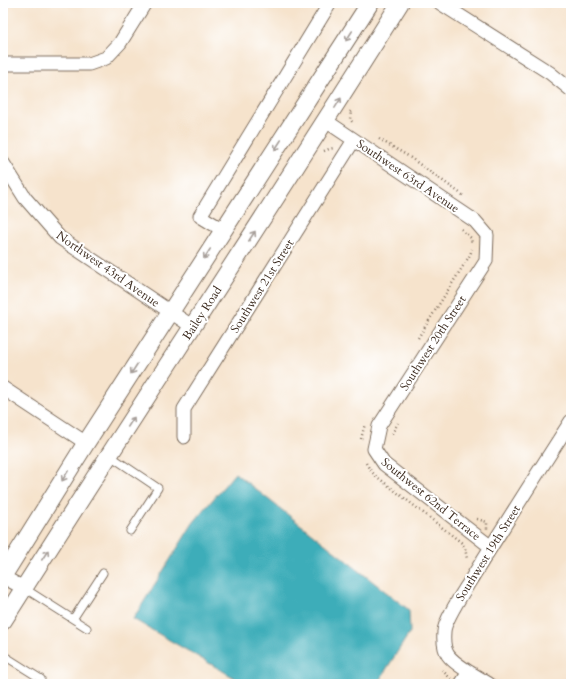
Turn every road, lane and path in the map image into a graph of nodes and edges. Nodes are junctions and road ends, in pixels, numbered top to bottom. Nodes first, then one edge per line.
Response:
1 (146, 3) edge
2 (330, 3) edge
3 (370, 3) edge
4 (400, 3) edge
5 (440, 3) edge
6 (3, 64) edge
7 (571, 90) edge
8 (354, 124) dead end
9 (332, 125) junction
10 (374, 136) dead end
11 (354, 140) junction
12 (346, 153) junction
13 (3, 163) edge
14 (469, 200) dead end
15 (456, 225) dead end
16 (223, 230) junction
17 (487, 235) joint
18 (170, 312) junction
19 (193, 327) junction
20 (416, 342) dead end
21 (3, 388) edge
22 (402, 417) dead end
23 (571, 421) edge
24 (365, 423) dead end
25 (184, 437) dead end
26 (390, 437) dead end
27 (86, 443) junction
28 (361, 445) dead end
29 (368, 453) junction
30 (109, 455) junction
31 (473, 518) dead end
32 (130, 531) dead end
33 (480, 539) junction
34 (491, 548) junction
35 (103, 573) dead end
36 (3, 577) edge
37 (24, 588) junction
38 (73, 619) junction
39 (3, 621) edge
40 (87, 628) dead end
41 (3, 655) edge
42 (469, 672) junction
43 (40, 678) dead end
44 (461, 684) edge
45 (489, 684) edge

1 - 6 street
2 - 16 street
3 -> 16 street
9 -> 4 street, Bailey Road
5 - 7 street
8 - 9 path
9 - 11 street, Southwest 63rd Avenue
9 - 12 path
19 -> 9 street, Bailey Road
10 - 14 path
11 - 12 street, Southwest 21st Street
11 - 17 street, Southwest 63rd Avenue
12 - 25 street, Southwest 21st Street
13 - 18 street, Northwest 43rd Avenue
15 - 20 path
16 -> 18 street
17 - 29 street, Southwest 20th Street
18 - 19 street, Northwest 43rd Avenue
18 -> 27 street
30 -> 19 street, Bailey Road
21 - 27 street
22 - 26 path
23 - 34 street, Southwest 19th Street
24 - 28 path
27 -> 36 street
29 - 33 street, Southwest 62nd Terrace
29 - 33 path
30 - 32 lane
37 -> 30 street, Bailey Road
31 - 33 path
33 - 34 street, Southwest 62nd Terrace
34 - 42 street, Southwest 19th Street
35 - 38 lane
36 - 37 street
37 - 38 lane
37 - 39 street, Bailey Road
38 - 40 lane
41 - 43 lane
42 - 44 street
42 - 45 street, Southwest 19th Street

